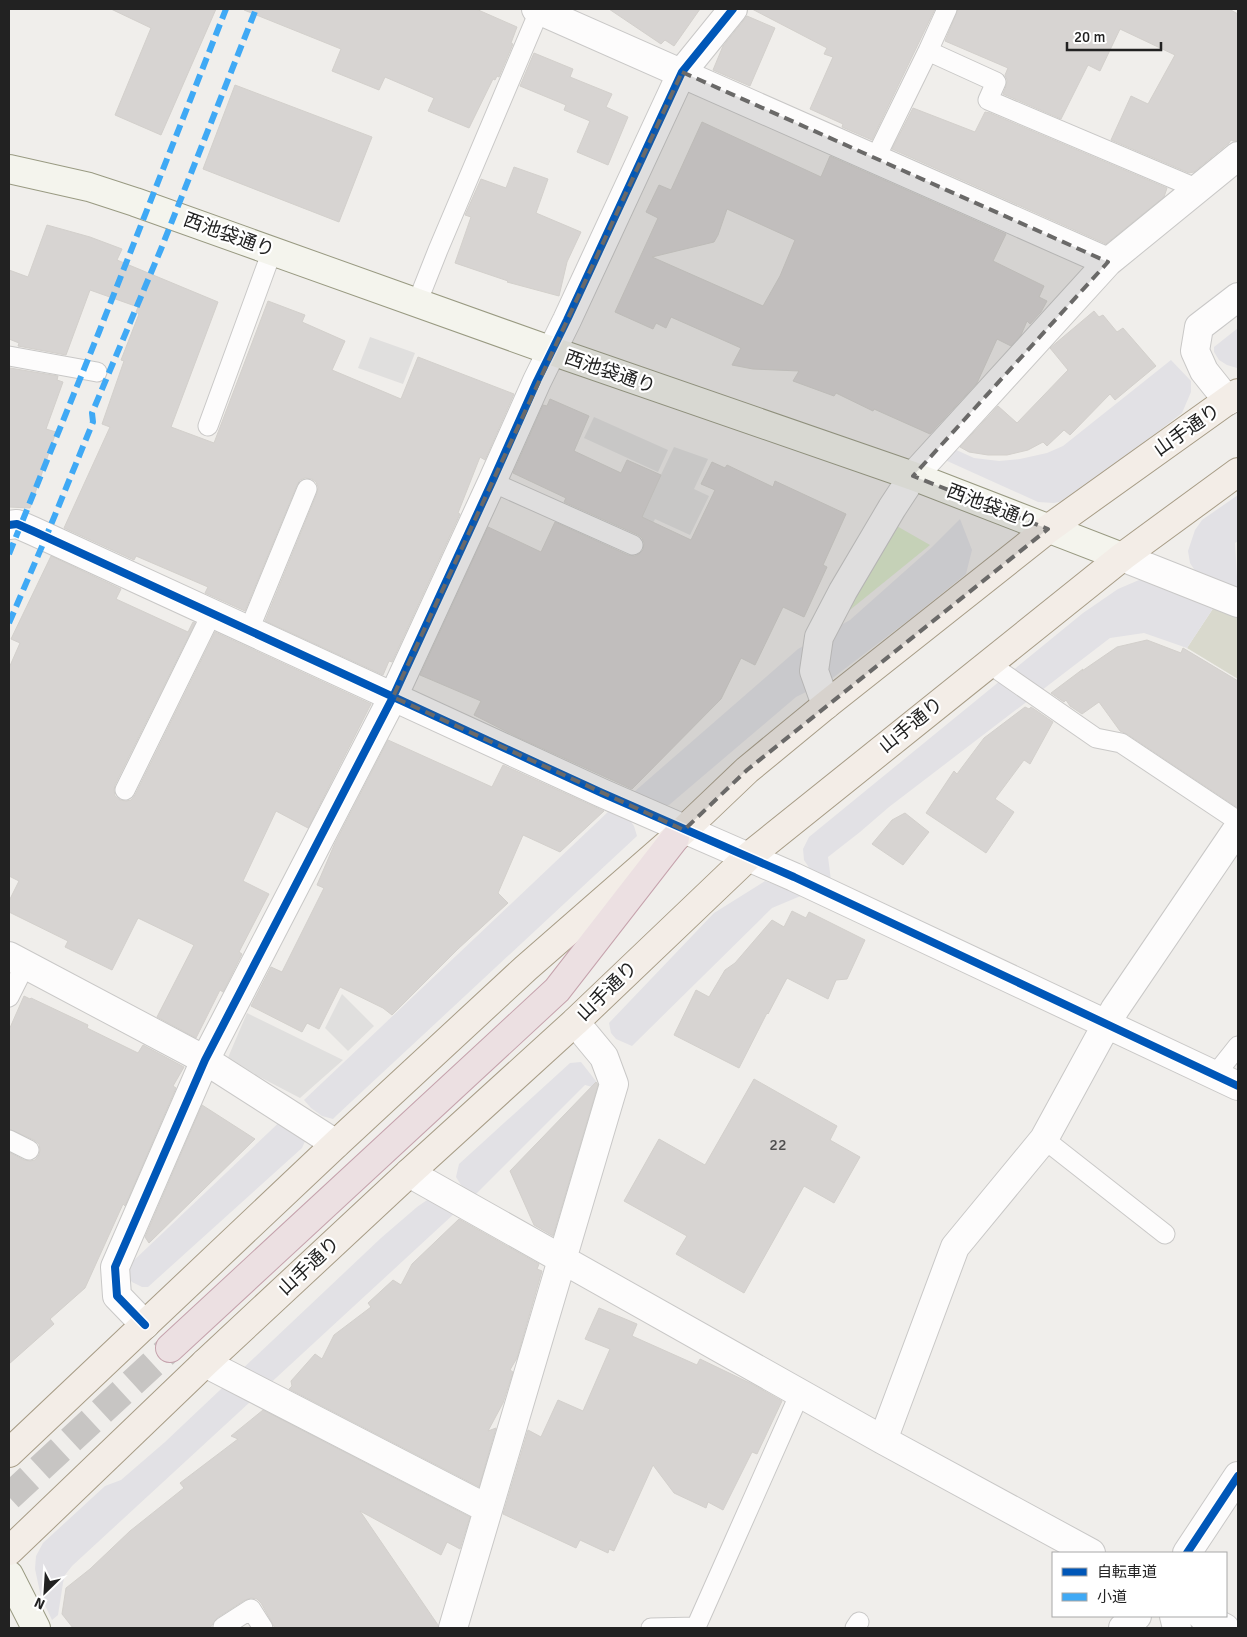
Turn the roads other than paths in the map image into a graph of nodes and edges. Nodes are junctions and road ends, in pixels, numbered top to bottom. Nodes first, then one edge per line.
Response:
1 (538, 9) edge
2 (733, 9) edge
3 (947, 9) edge
4 (928, 51) junction
5 (682, 72) junction
6 (1238, 156) edge
7 (875, 159) junction
8 (9, 169) edge
9 (1198, 189) junction
10 (272, 251) junction
11 (1108, 262) junction
12 (1238, 297) edge
13 (417, 303) junction
14 (552, 351) junction
15 (9, 356) edge
16 (96, 372) dead end
17 (1233, 397) edge
18 (208, 426) dead end
19 (1238, 472) edge
20 (913, 476) junction
21 (492, 482) junction
22 (307, 489) dead end
23 (21, 528) edge
24 (1048, 529) junction
25 (633, 545) dead end
26 (1122, 557) junction
27 (1238, 603) edge
28 (212, 613) junction
29 (249, 630) junction
30 (988, 664) junction
31 (393, 696) junction
32 (826, 705) junction
33 (125, 790) dead end
34 (1238, 821) edge
35 (1238, 828) edge
36 (680, 834) junction
37 (748, 856) junction
38 (17, 961) edge
39 (9, 997) edge
40 (575, 1022) junction
41 (1107, 1025) junction
42 (1238, 1046) edge
43 (205, 1060) junction
44 (1227, 1080) edge
45 (1044, 1139) junction
46 (9, 1140) edge
47 (336, 1144) junction
48 (29, 1150) dead end
49 (409, 1173) junction
50 (1165, 1234) dead end
51 (562, 1260) junction
52 (145, 1325) junction
53 (170, 1348) tunnel mouth
54 (206, 1363) junction
55 (800, 1393) junction
56 (882, 1440) junction
57 (9, 1453) edge
58 (1238, 1476) edge
59 (488, 1509) junction
60 (9, 1550) edge
61 (1089, 1552) edge
62 (1188, 1552) edge
63 (9, 1575) edge
64 (1135, 1617) edge
65 (1204, 1617) edge
66 (223, 1627) dead end
67 (36, 1628) edge
68 (263, 1628) edge
69 (453, 1628) edge
70 (652, 1628) edge
71 (1123, 1628) edge
72 (1225, 1628) edge

1 - 5 street
1 - 13 lane
2 - 5 street
3 - 4 lane
4 - 7 lane
4 - 9 lane
5 - 7 street
5 - 14 street
6 - 9 street
7 - 11 street
8 - 10 main road, 西池袋通り
9 - 11 street
10 - 13 main road, 西池袋通り
10 - 18 lane
11 - 20 street
12 - 17 street
13 - 14 main road, 西池袋通り
14 - 20 main road, 西池袋通り
14 - 21 street
15 - 16 lane
17 - 24 main road, 山手通り
19 - 26 main road, 山手通り
20 - 24 main road, 西池袋通り
20 - 32 street
21 - 25 lane
21 - 31 street
22 - 29 lane
23 - 28 street
24 - 26 main road, 西池袋通り
24 - 32 main road, 山手通り
26 - 27 street
26 - 30 main road, 山手通り
28 - 29 street
28 - 33 lane
29 - 31 street
30 - 34 lane
30 - 37 main road, 山手通り
31 - 36 street
31 - 43 street
32 - 36 main road, 山手通り
35 - 41 street
36 - 37 street
36 - 47 main road, 山手通り
36 - 53 highway
37 - 40 main road, 山手通り
37 - 41 street
38 - 39 lane
38 - 43 street
40 - 49 main road, 山手通り
40 - 51 street
41 - 44 street
41 - 45 street
42 - 44 lane
43 - 47 street
43 - 52 street
45 - 50 lane
45 - 56 street
46 - 48 lane
47 - 52 main road, 山手通り
49 - 51 street
49 - 54 main road, 山手通り
51 - 55 street
51 - 59 street
52 - 57 main road, 山手通り
54 - 59 street
54 - 60 main road, 山手通り
55 - 56 street
55 - 70 lane
56 - 61 street
58 - 62 street
59 - 69 street
63 - 67 main road
64 - 71 street
65 - 72 street
66 - 68 lane

